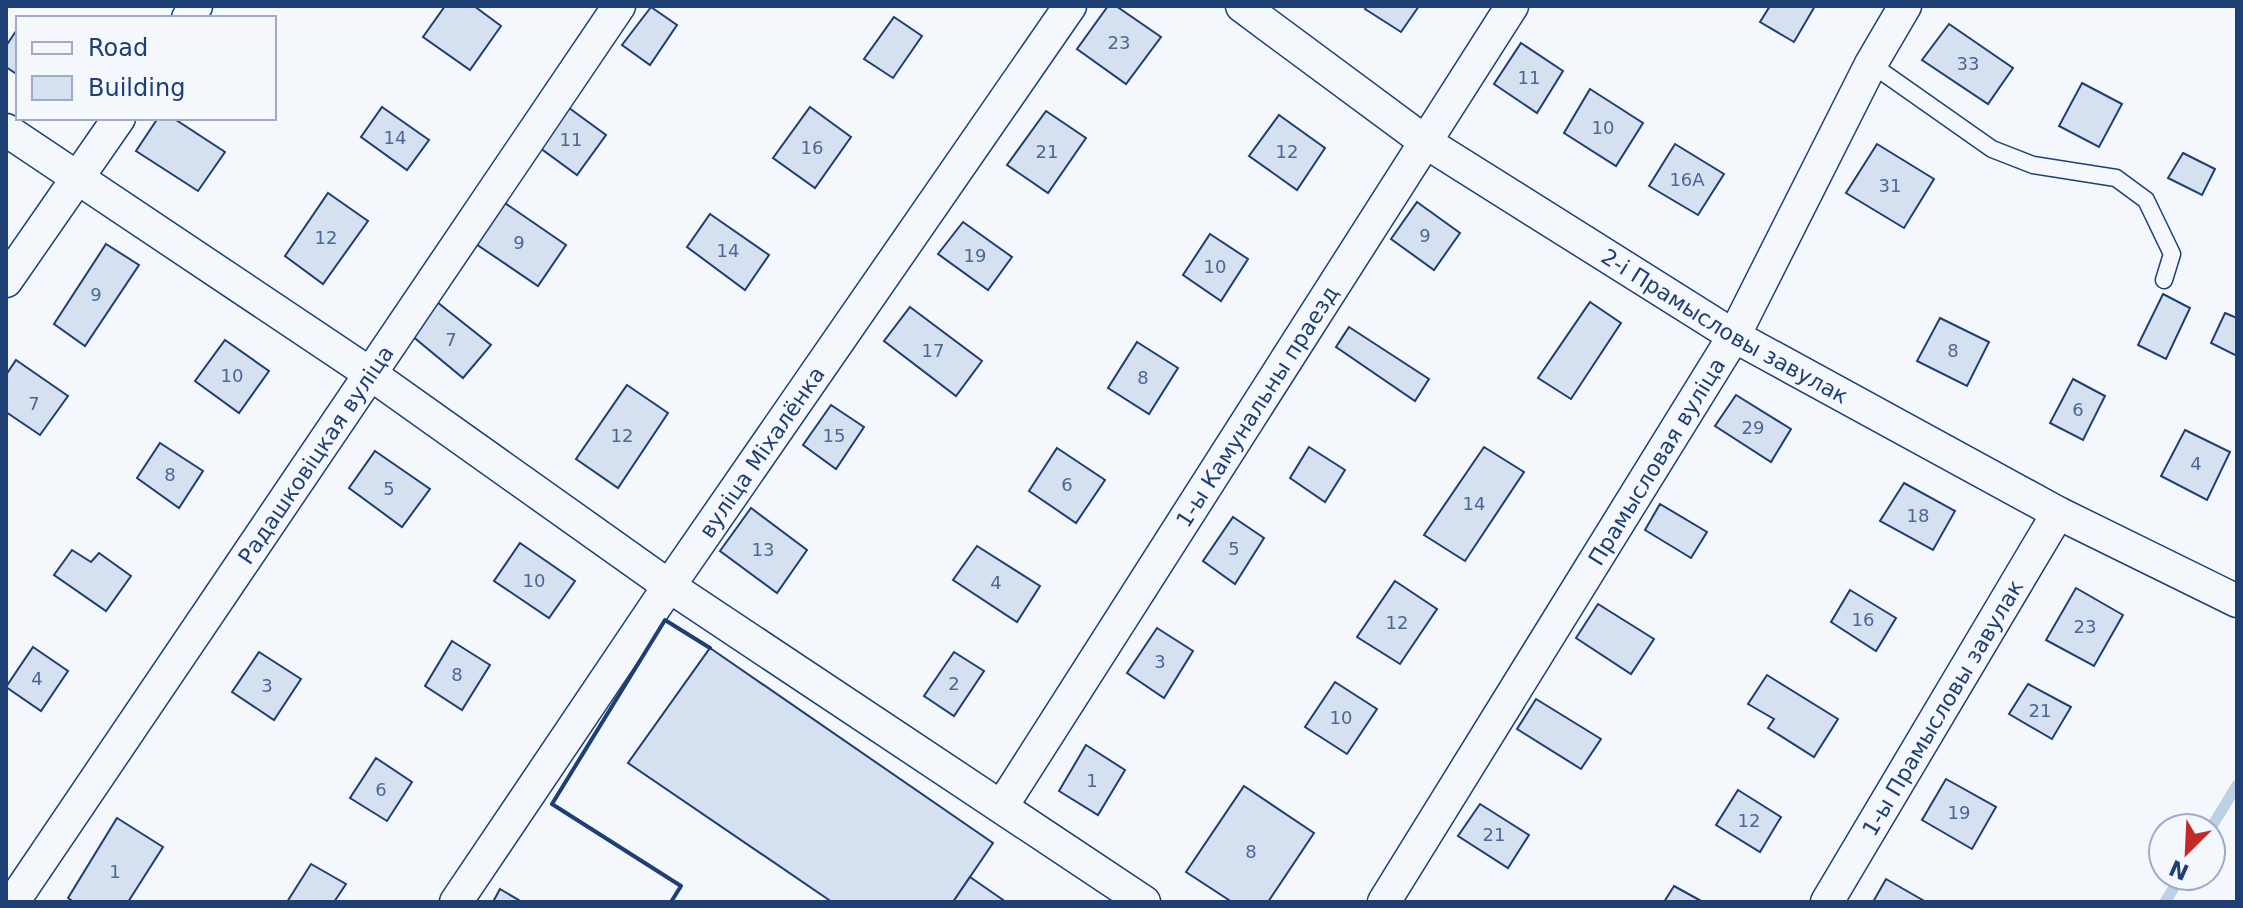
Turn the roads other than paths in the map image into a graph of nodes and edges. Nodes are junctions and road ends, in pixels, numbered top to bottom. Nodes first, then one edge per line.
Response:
1 (619, 6) edge
2 (1070, 6) edge
3 (1242, 6) edge
4 (1512, 6) edge
5 (1905, 6) edge
6 (1871, 64) junction
7 (118, 120) edge
8 (6, 130) edge
9 (1427, 143) junction
10 (77, 178) junction
11 (2164, 280) dead end
12 (6, 281) edge
13 (1734, 336) junction
14 (372, 375) junction
15 (2058, 513) junction
16 (669, 586) junction
17 (2237, 601) edge
18 (1002, 806) junction
19 (13, 902) edge
20 (456, 902) edge
21 (1144, 902) edge
22 (1384, 902) edge
23 (1827, 902) edge

1 - 14 street, Радашковіцкая вуліца
2 - 16 street, вуліца Міхалёнка
3 - 9 street, 2-і Прамысловы завулак
4 - 9 street, 1-ы Камунальны праезд
5 - 6 street, Прамысловая вуліца
6 - 11 lane
6 - 13 street, Прамысловая вуліца
7 - 10 street
8 - 10 street
9 - 13 street, 2-і Прамысловы завулак
9 - 18 street, 1-ы Камунальны праезд
10 - 12 street
10 - 14 street
13 - 15 street, 2-і Прамысловы завулак
13 - 22 street, Прамысловая вуліца
14 - 16 street
14 - 19 street, Радашковіцкая вуліца
15 - 17 street, 2-і Прамысловы завулак
15 - 23 street, 1-ы Прамысловы завулак
16 - 18 street
16 - 20 street, вуліца Міхалёнка
18 - 21 street

